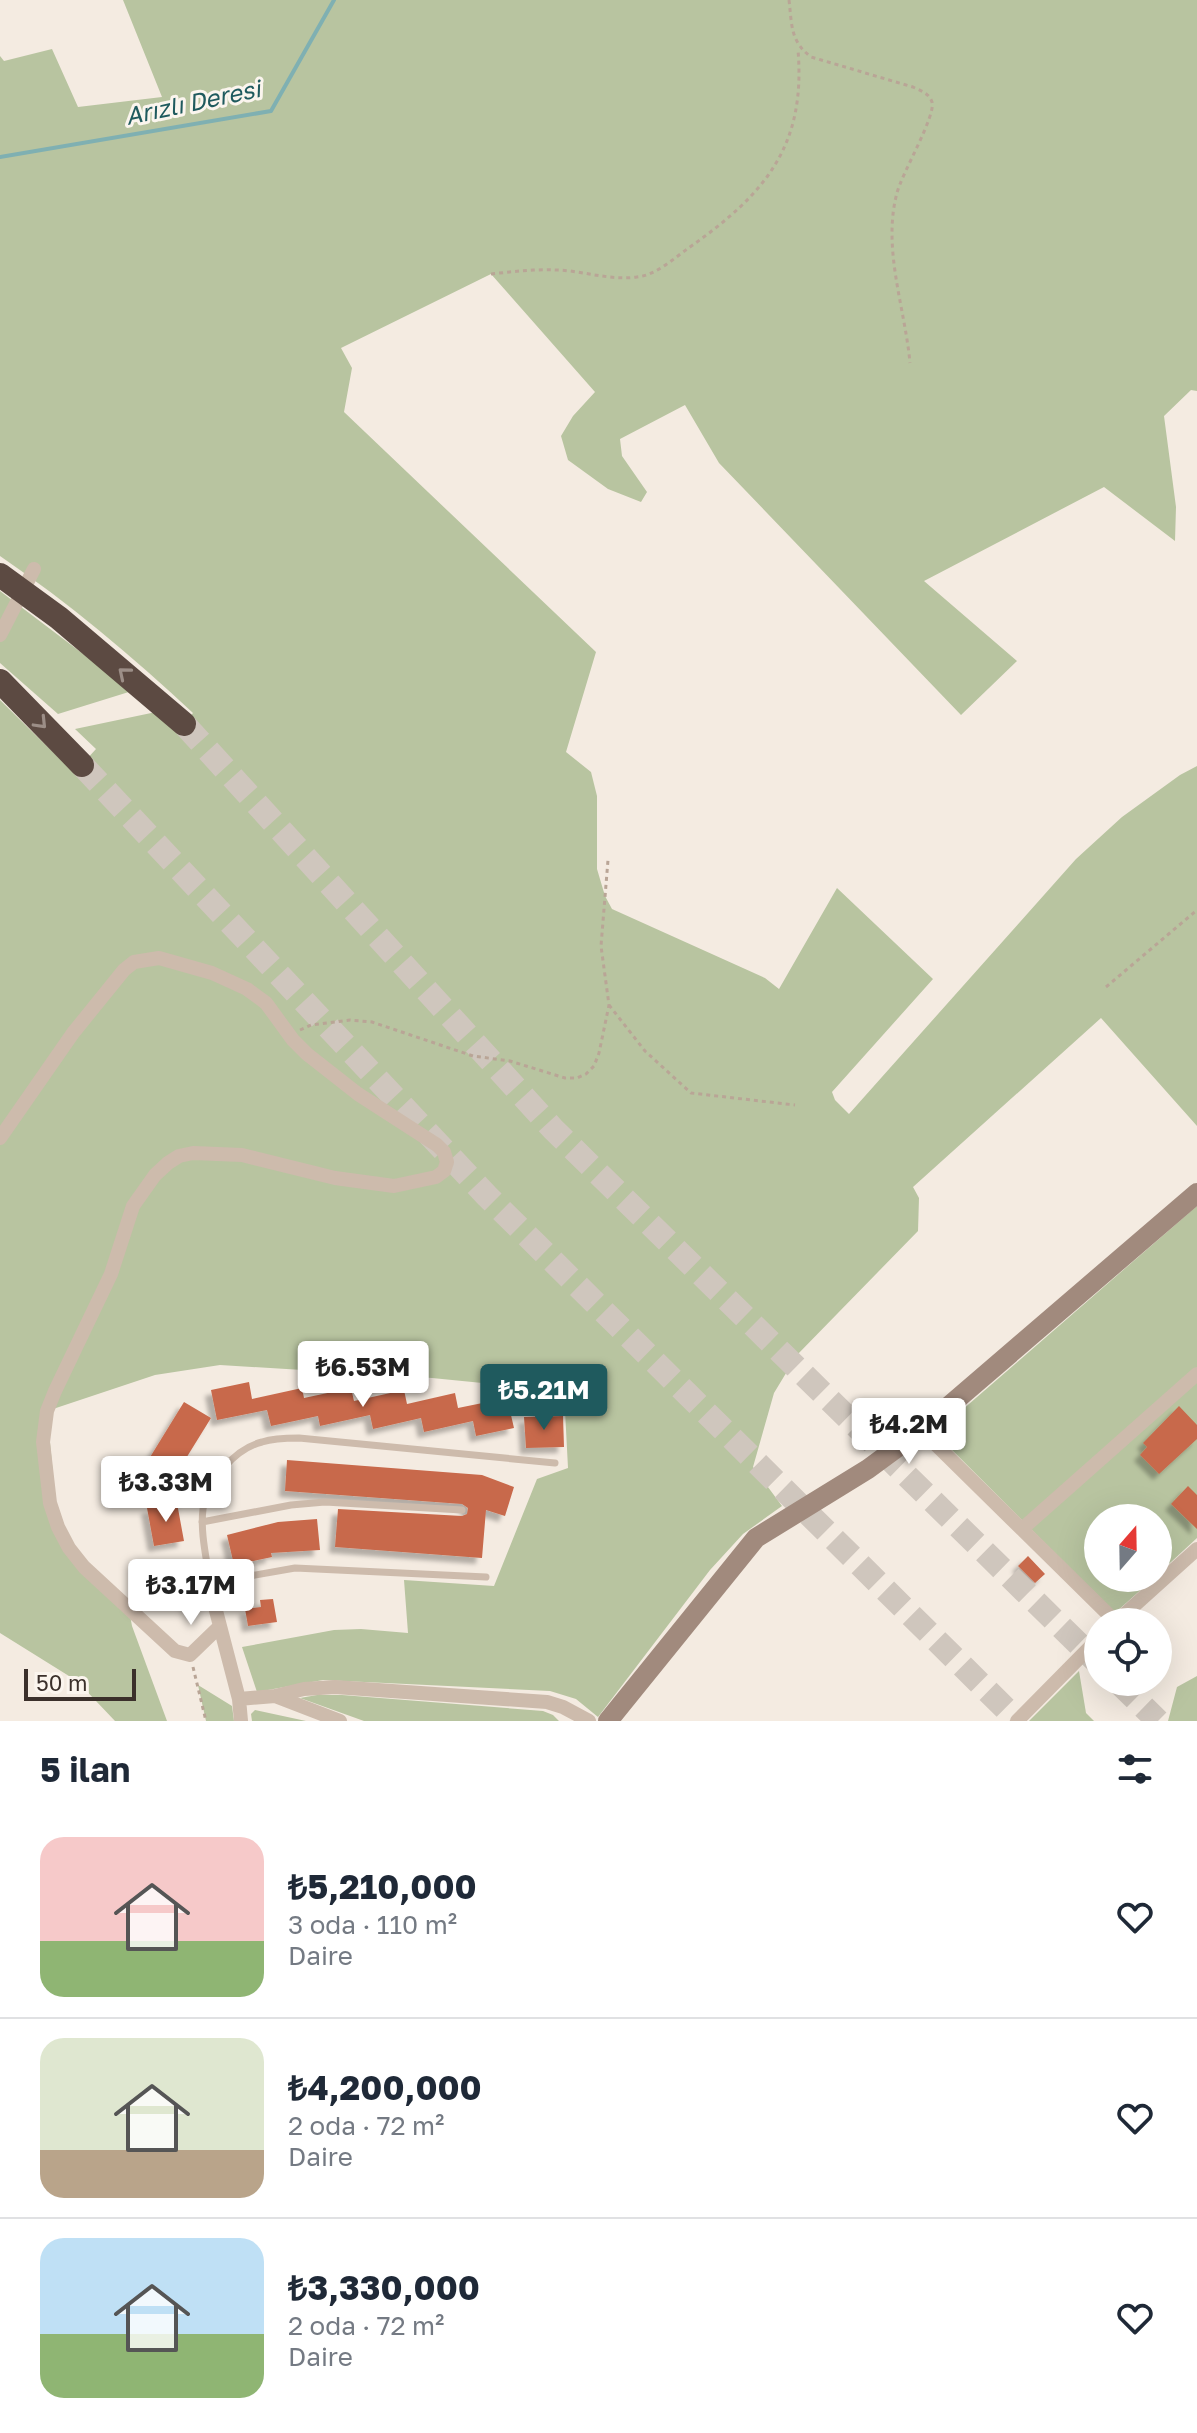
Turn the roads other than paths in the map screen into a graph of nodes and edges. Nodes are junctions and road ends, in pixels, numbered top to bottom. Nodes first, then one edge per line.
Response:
1 (34, 569) dead end
2 (0, 575) edge
3 (0, 635) edge
4 (0, 681) edge
5 (184, 724) tunnel mouth
6 (82, 765) tunnel mouth
7 (0, 1138) edge
8 (1197, 1193) edge
9 (1197, 1374) edge
10 (921, 1430) junction
11 (555, 1463) dead end
12 (462, 1510) dead end
13 (202, 1522) junction
14 (1022, 1529) junction
15 (1197, 1549) edge
16 (486, 1577) dead end
17 (210, 1583) junction
18 (214, 1603) joint
19 (1102, 1608) edge
20 (1132, 1608) edge
21 (219, 1627) junction
22 (1084, 1653) edge
23 (275, 1696) junction
24 (239, 1699) junction
25 (241, 1721) edge
26 (340, 1721) edge
27 (589, 1721) edge
28 (608, 1721) edge
29 (1017, 1721) edge

1 - 3 street
5 -> 2 highway
4 -> 6 highway
7 - 21 street
8 - 10 street
9 - 14 street
10 - 14 street
10 - 28 street
11 - 13 lane
12 - 13 lane
13 - 17 lane
14 - 19 street
15 - 20 street
16 - 17 lane
17 - 18 lane
18 - 21 street
21 - 24 street
22 - 29 street
23 - 24 street
23 - 26 street
23 - 27 street
24 - 25 street

